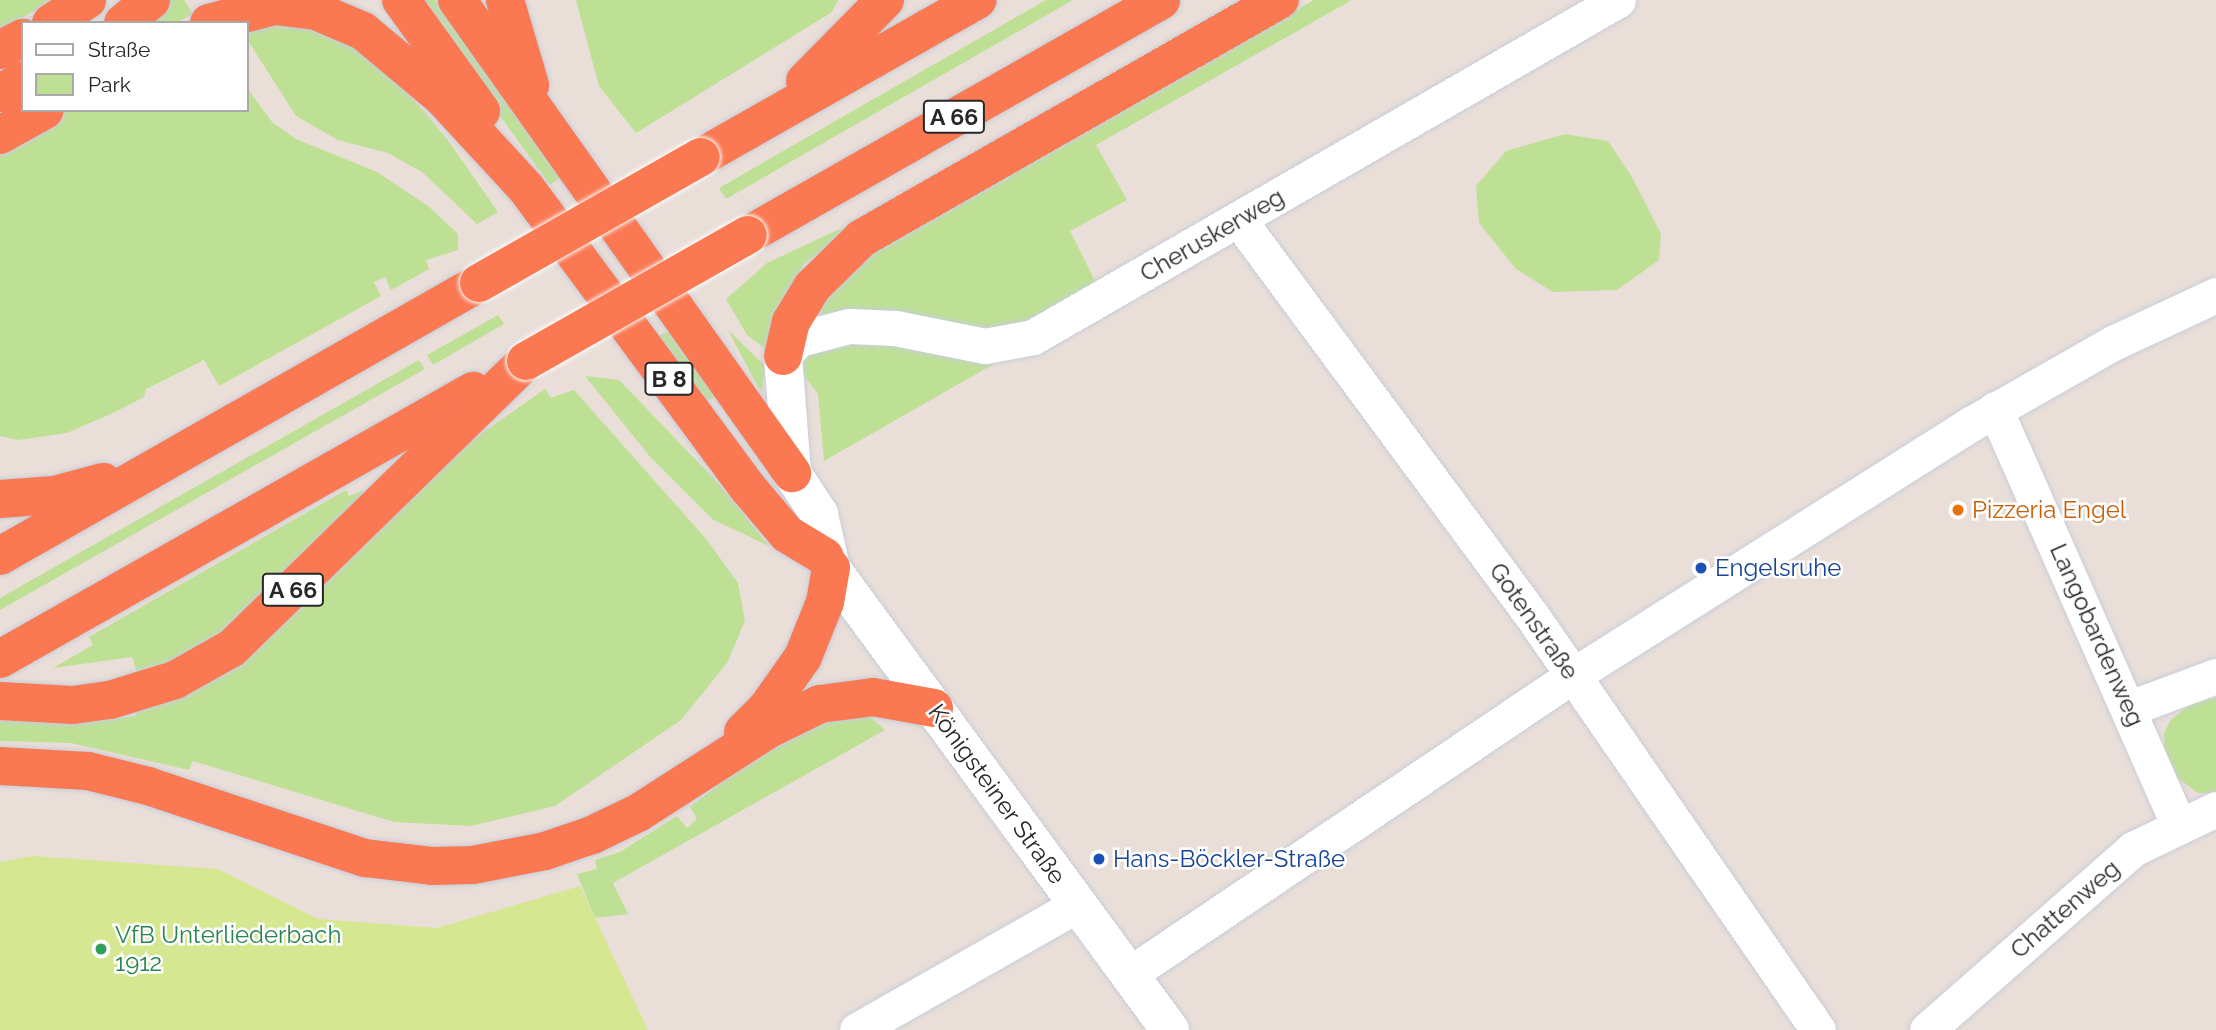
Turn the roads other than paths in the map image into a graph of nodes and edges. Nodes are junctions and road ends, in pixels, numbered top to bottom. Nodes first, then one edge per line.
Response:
1 (87, 0) edge
2 (151, 0) edge
3 (401, 0) edge
4 (457, 0) edge
5 (505, 0) edge
6 (885, 0) edge
7 (978, 0) edge
8 (1161, 0) edge
9 (1280, 0) edge
10 (1618, 0) edge
11 (54, 21) edge
12 (125, 21) edge
13 (216, 21) edge
14 (21, 39) edge
15 (0, 50) edge
16 (21, 81) edge
17 (0, 93) edge
18 (536, 107) junction
19 (42, 112) edge
20 (0, 135) edge
21 (701, 157) junction
22 (526, 188) junction
23 (1240, 220) junction
24 (2216, 295) edge
25 (783, 356) junction
26 (526, 360) junction
27 (1996, 409) junction
28 (184, 452) junction
29 (792, 473) junction
30 (0, 499) edge
31 (0, 556) edge
32 (828, 562) junction
33 (0, 659) edge
34 (1572, 676) junction
35 (2216, 676) edge
36 (0, 701) edge
37 (934, 708) junction
38 (2130, 708) junction
39 (0, 766) edge
40 (710, 766) junction
41 (2216, 808) edge
42 (2178, 823) junction
43 (1077, 905) junction
44 (1128, 975) junction
45 (858, 1030) edge
46 (1170, 1030) edge
47 (1818, 1030) edge
48 (1927, 1030) edge

1 - 11 highway
2 - 12 highway
3 - 22 highway, B 8
4 - 18 highway, B 8
5 - 18 highway
6 - 21 highway
7 - 21 highway
8 - 26 highway, A 66, bridge
9 - 25 highway
10 - 23 street, Cheruskerweg
13 - 22 highway
14 - 15 highway
16 - 17 highway
18 - 29 highway, B 8
19 - 20 highway
21 - 28 highway, bridge
22 - 32 highway, B 8
23 - 25 street, Cheruskerweg
23 - 34 street, Gotenstraße
24 - 27 street
25 - 29 main road
26 - 33 highway, A 66
26 - 36 highway, A 66
27 - 34 street
27 - 38 street, Langobardenweg
28 - 30 highway
28 - 31 highway
29 - 32 main road, B 8
32 - 37 main road, Königsteiner Straße
32 - 40 highway
34 - 44 street
34 - 47 street, Gotenstraße
35 - 38 street
37 - 40 highway
37 - 43 main road, Königsteiner Straße
38 - 42 street, Langobardenweg
39 - 40 highway
41 - 42 street, Chattenweg
42 - 48 street, Chattenweg
43 - 44 main road, Königsteiner Straße
43 - 45 street
44 - 46 main road, Königsteiner Straße

